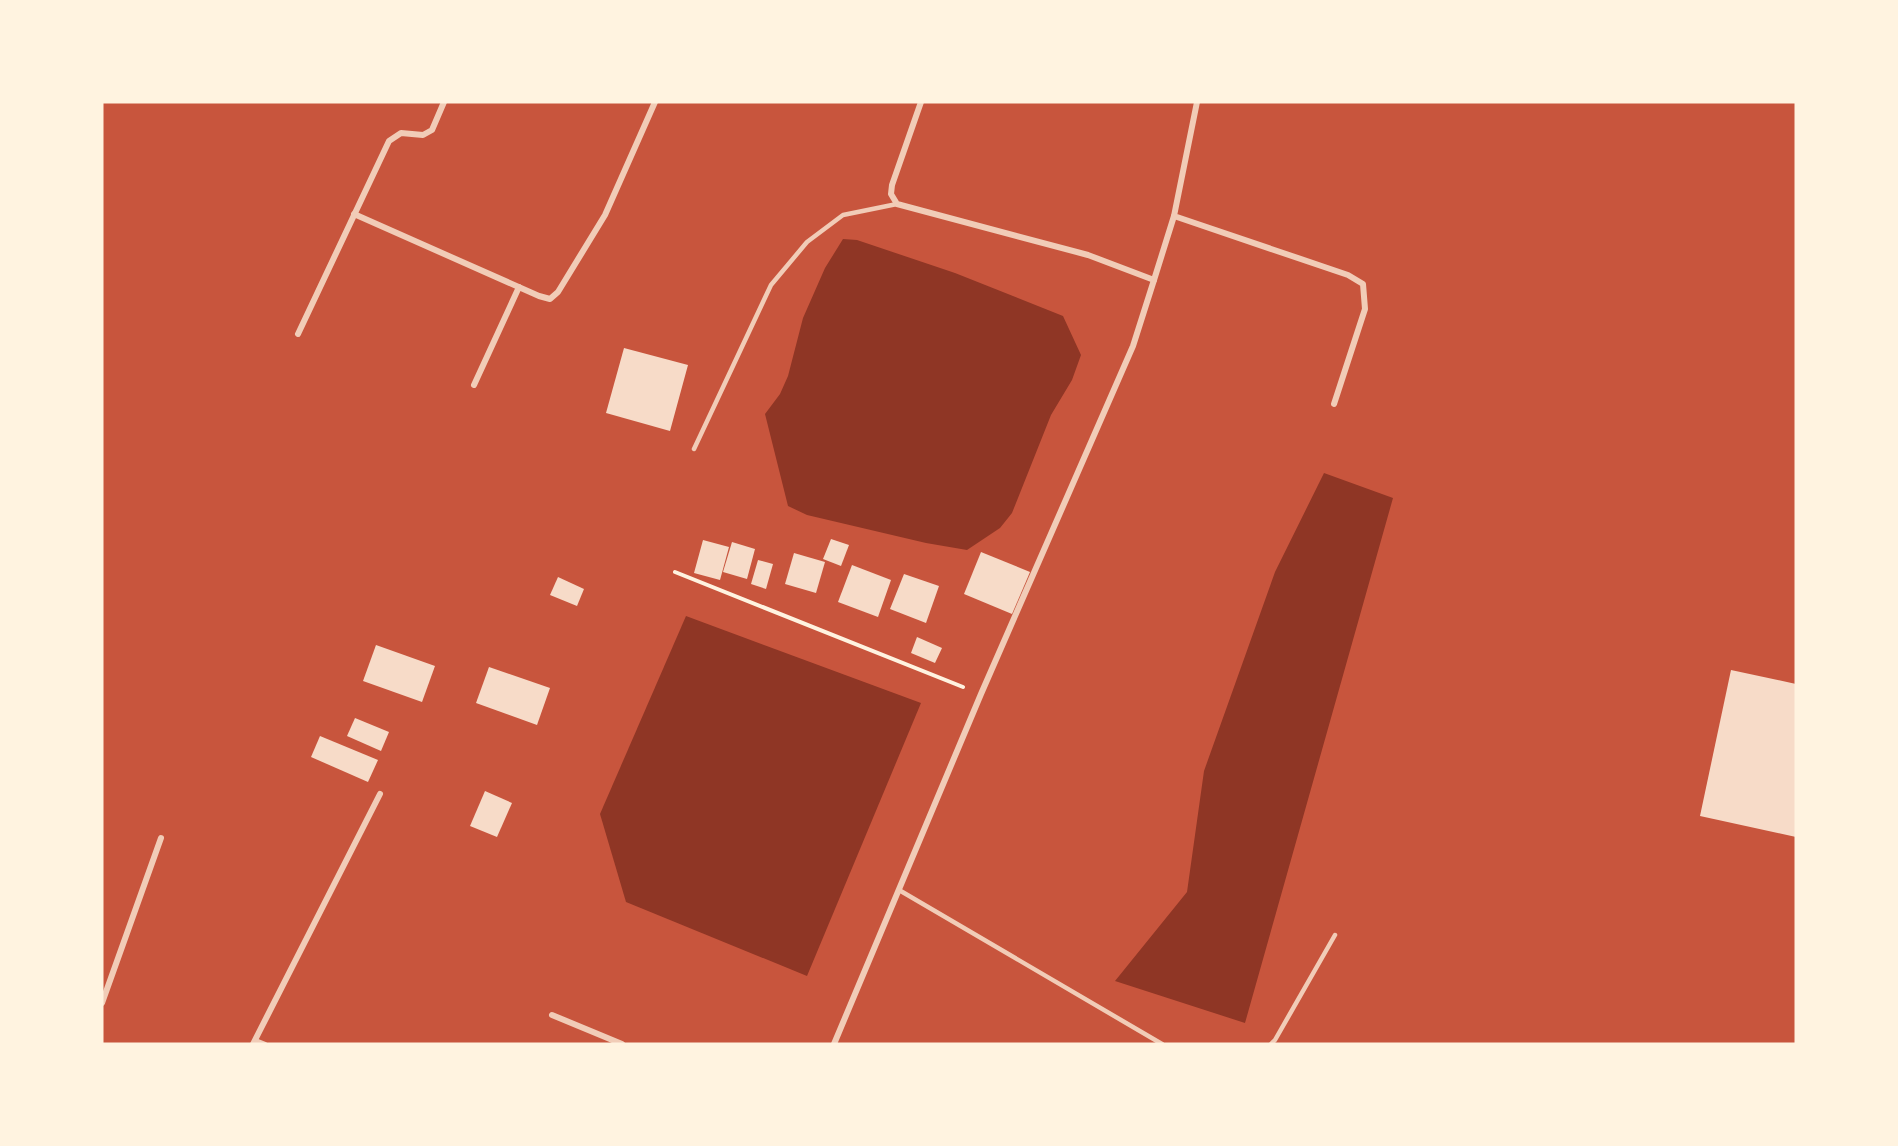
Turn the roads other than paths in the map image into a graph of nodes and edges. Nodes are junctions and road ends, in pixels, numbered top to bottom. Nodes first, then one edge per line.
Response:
1 (444, 102) edge
2 (655, 102) edge
3 (921, 102) edge
4 (1197, 102) edge
5 (897, 204) junction
6 (354, 214) junction
7 (1174, 216) junction
8 (1154, 280) junction
9 (519, 287) junction
10 (298, 334) dead end
11 (474, 385) dead end
12 (1334, 404) dead end
13 (694, 449) dead end
14 (380, 794) dead end
15 (161, 838) dead end
16 (899, 890) junction
17 (1335, 935) dead end
18 (102, 1003) edge
19 (552, 1016) dead end
20 (254, 1042) edge
21 (266, 1044) edge
22 (622, 1044) edge
23 (834, 1044) edge
24 (1162, 1044) edge
25 (1271, 1044) edge

1 - 6 street
2 - 9 street
3 - 5 street
4 - 7 street
5 - 8 street
5 - 13 lane
6 - 9 street
6 - 10 street
7 - 8 street
7 - 12 street
8 - 16 street
9 - 11 street
14 - 20 street
15 - 18 street
16 - 23 street
16 - 24 lane
17 - 25 lane
19 - 22 street
20 - 21 lane

